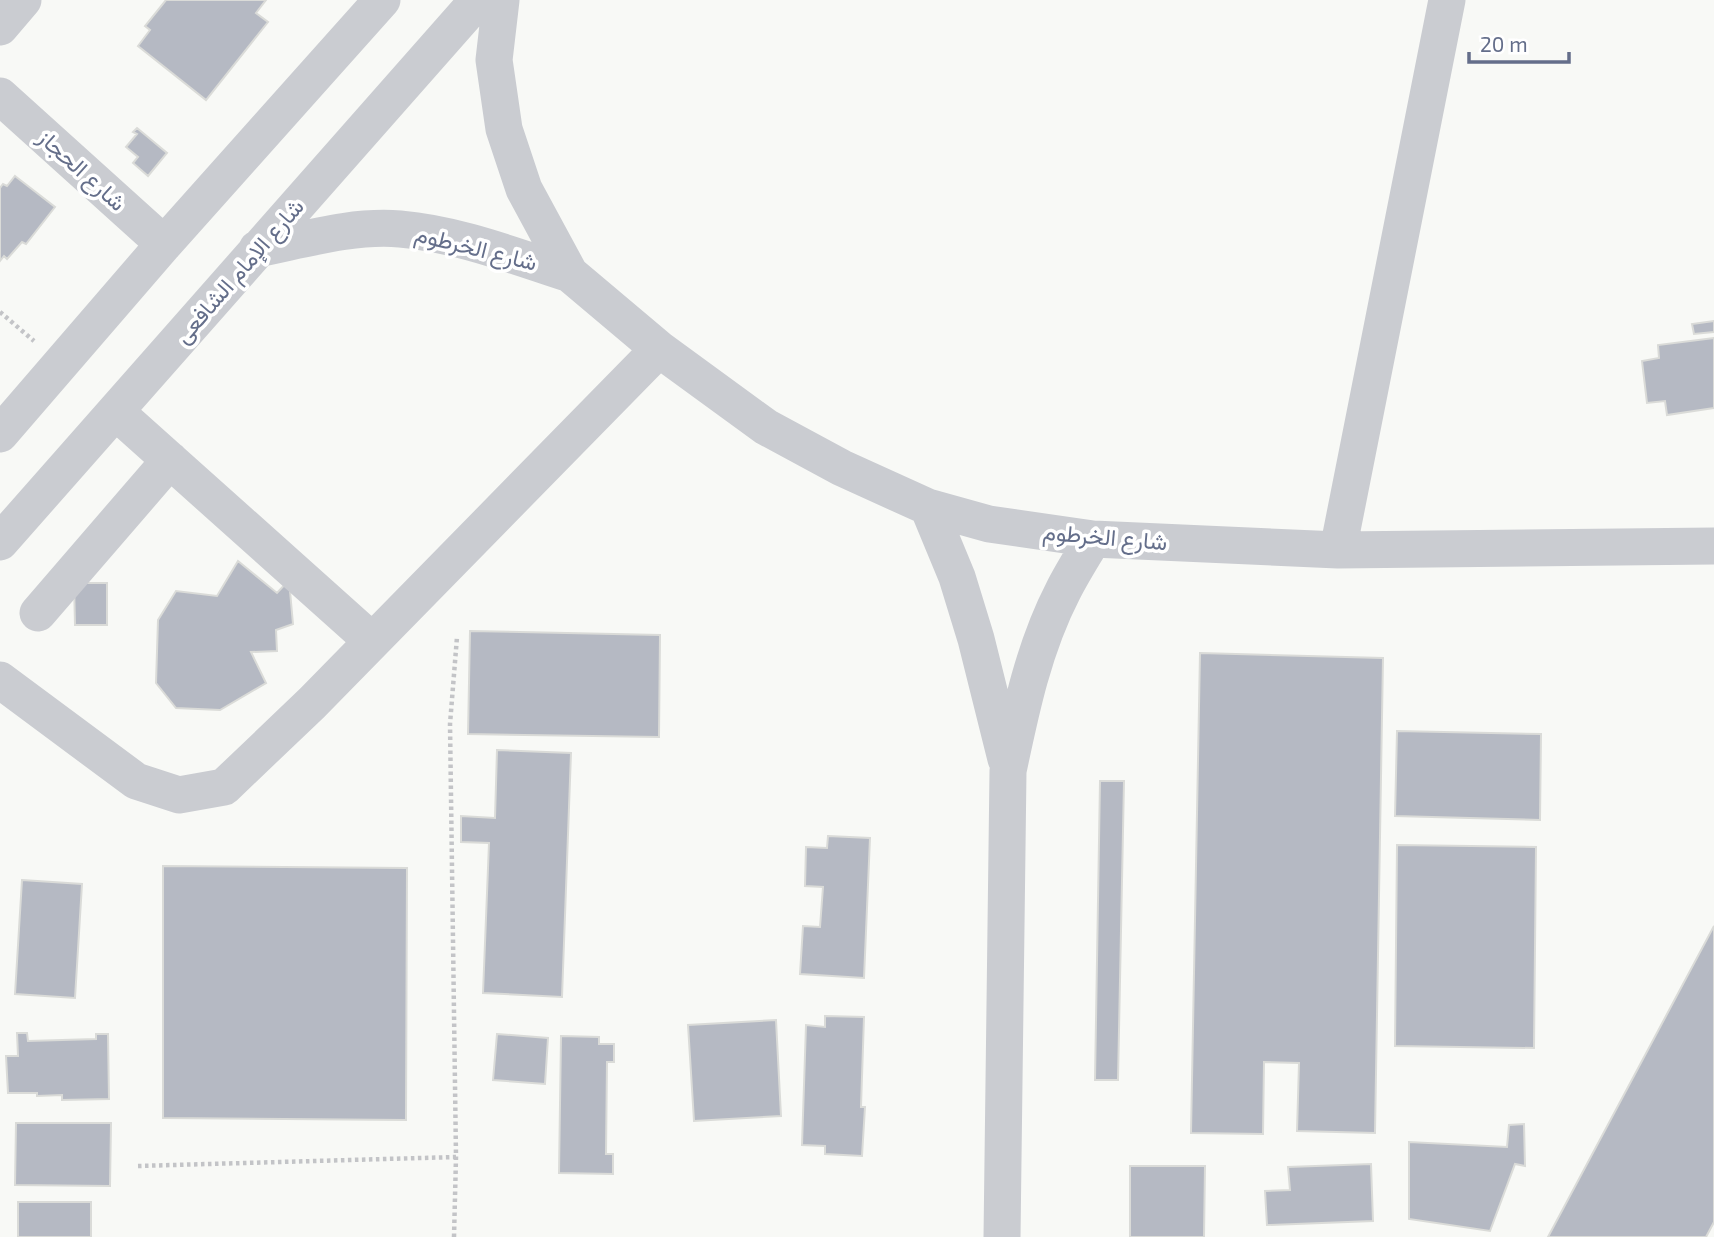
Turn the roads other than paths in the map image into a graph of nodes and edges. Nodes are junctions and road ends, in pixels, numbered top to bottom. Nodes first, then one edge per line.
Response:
1 (23, 0) edge
2 (382, 0) edge
3 (478, 0) edge
4 (501, 0) edge
5 (1447, 0) edge
6 (0, 27) edge
7 (0, 96) edge
8 (164, 244) junction
9 (257, 249) junction
10 (570, 274) junction
11 (659, 349) junction
12 (116, 412) junction
13 (0, 434) edge
14 (170, 460) junction
15 (928, 507) junction
16 (1093, 539) junction
17 (0, 542) edge
18 (1714, 546) edge
19 (1338, 550) junction
20 (38, 613) dead end
21 (372, 640) junction
22 (0, 680) edge
23 (1008, 771) junction
24 (1002, 1237) edge

1 - 6 street
2 - 8 street
3 - 9 street, شارع الإمام الشافعى
4 - 10 street, شارع الخرطوم
5 - 19 street
7 - 8 street, شارع الحجاز
8 - 13 street
9 - 10 street, شارع الخرطوم
9 - 12 street, شارع الإمام الشافعى
10 - 11 street, شارع الخرطوم
11 - 15 street, شارع الخرطوم
11 - 21 street
12 - 14 street
12 - 17 street, شارع الإمام الشافعى
14 - 20 street
14 - 21 street
15 - 16 street, شارع الخرطوم
15 - 23 street
16 - 19 street, شارع الخرطوم
16 - 23 street
18 - 19 street, شارع الخرطوم
21 - 22 street
23 - 24 street

